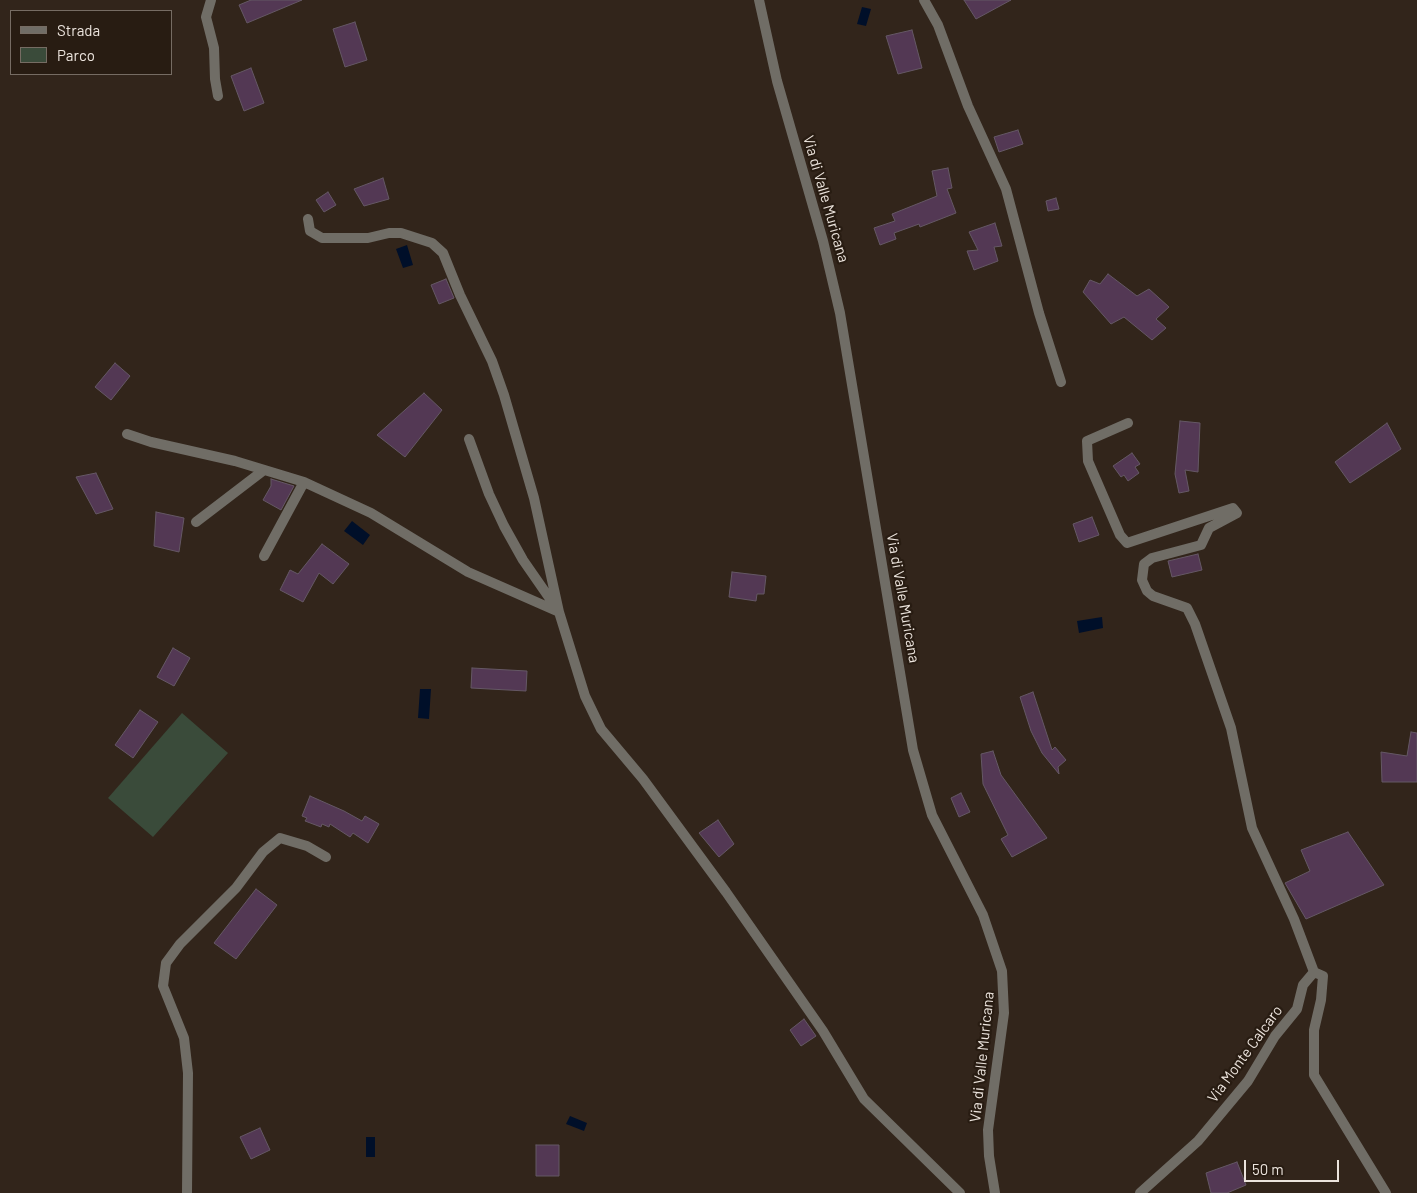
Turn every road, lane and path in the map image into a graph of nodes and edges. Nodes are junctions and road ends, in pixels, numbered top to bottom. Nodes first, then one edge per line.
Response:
1 (212, 0) edge
2 (759, 0) edge
3 (924, 0) edge
4 (218, 96) dead end
5 (308, 219) dead end
6 (1061, 382) dead end
7 (1128, 422) dead end
8 (127, 434) dead end
9 (469, 439) dead end
10 (264, 470) junction
11 (304, 482) junction
12 (196, 522) dead end
13 (264, 556) dead end
14 (559, 612) junction
15 (326, 857) dead end
16 (1314, 972) junction
17 (186, 1193) edge
18 (960, 1193) edge
19 (995, 1193) edge
20 (1140, 1193) edge
21 (1386, 1193) edge

1 - 4 street
2 - 19 street, Via di Valle Muricana
3 - 6 street
5 - 14 street
7 - 16 street
8 - 10 street
9 - 14 street
10 - 11 street
10 - 12 street
11 - 13 street
11 - 14 street
14 - 18 street
15 - 17 street
16 - 20 street, Via Monte Calcaro
16 - 21 street

